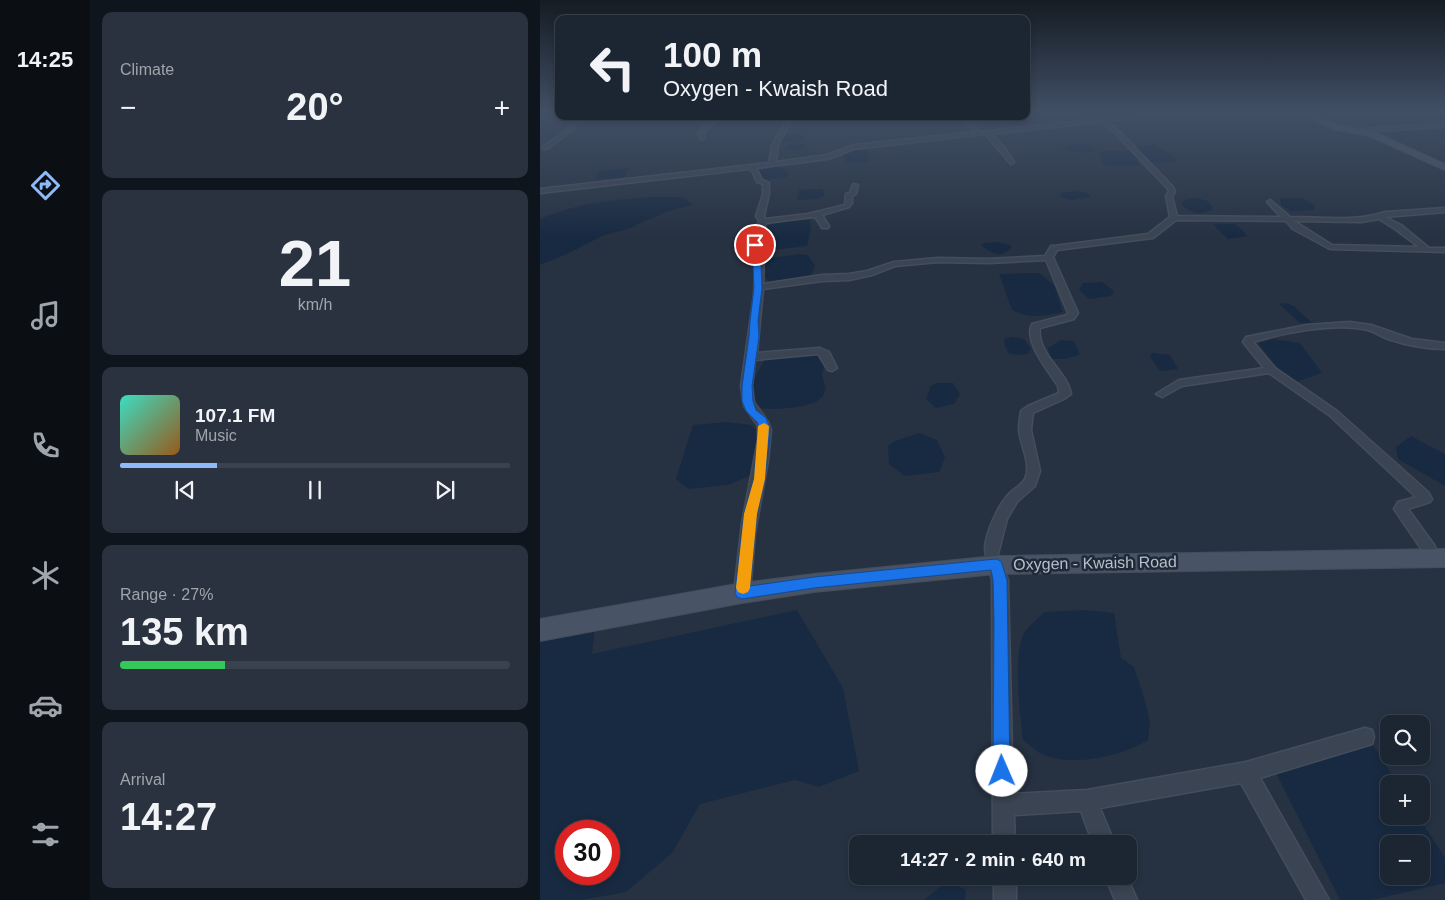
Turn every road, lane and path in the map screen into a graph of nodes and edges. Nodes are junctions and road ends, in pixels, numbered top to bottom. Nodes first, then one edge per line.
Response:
1 (775, 154) edge
2 (838, 154) edge
3 (1006, 154) edge
4 (1138, 154) edge
5 (1416, 154) edge
6 (1012, 162) dead end
7 (772, 164) junction
8 (750, 167) junction
9 (1445, 167) edge
10 (855, 185) dead end
11 (540, 191) edge
12 (1270, 202) dead end
13 (1445, 210) edge
14 (813, 214) junction
15 (1380, 217) junction
16 (1174, 218) junction
17 (1290, 220) junction
18 (763, 221) junction
19 (825, 226) dead end
20 (1428, 250) junction
21 (1445, 250) edge
22 (1049, 257) junction
23 (758, 288) junction
24 (1445, 346) edge
25 (750, 357) junction
26 (832, 368) dead end
27 (1271, 370) junction
28 (1162, 394) dead end
29 (1440, 552) edge
30 (994, 559) junction
31 (743, 587) junction
32 (540, 619) edge
33 (540, 630) edge
34 (1365, 737) dead end
35 (1246, 772) junction
36 (1087, 800) junction
37 (1002, 805) junction
38 (1004, 835) edge
39 (1101, 835) edge
40 (1005, 885) edge
41 (1120, 885) edge
42 (1005, 900) edge
43 (1126, 900) edge
44 (1318, 900) edge

1 - 7 street
2 - 7 street
3 - 6 street
4 - 16 street
5 - 9 main road
7 - 8 street
8 - 11 street
8 - 18 street
10 - 14 street
12 - 17 street
13 - 15 street
14 - 18 street
14 - 19 street
15 - 17 street
15 - 20 street
16 - 17 street
16 - 22 street
17 - 20 street
18 - 23 street
20 - 21 street
22 - 23 street
22 - 30 street
23 - 25 street
24 - 27 street
25 - 26 street
25 - 31 street
27 - 28 street
27 - 29 street
29 - 30 main road, Oxygen - Kwaish Road
30 - 31 main road, Oxygen - Kwaish Road
30 - 37 street
31 - 32 main road, Oxygen - Kwaish Road
31 - 33 main road, Oxygen - Kwaish Road
34 - 35 street
35 - 36 street
35 - 44 street
36 - 37 street
36 - 39 street
37 - 38 street
40 - 42 street
41 - 43 street

